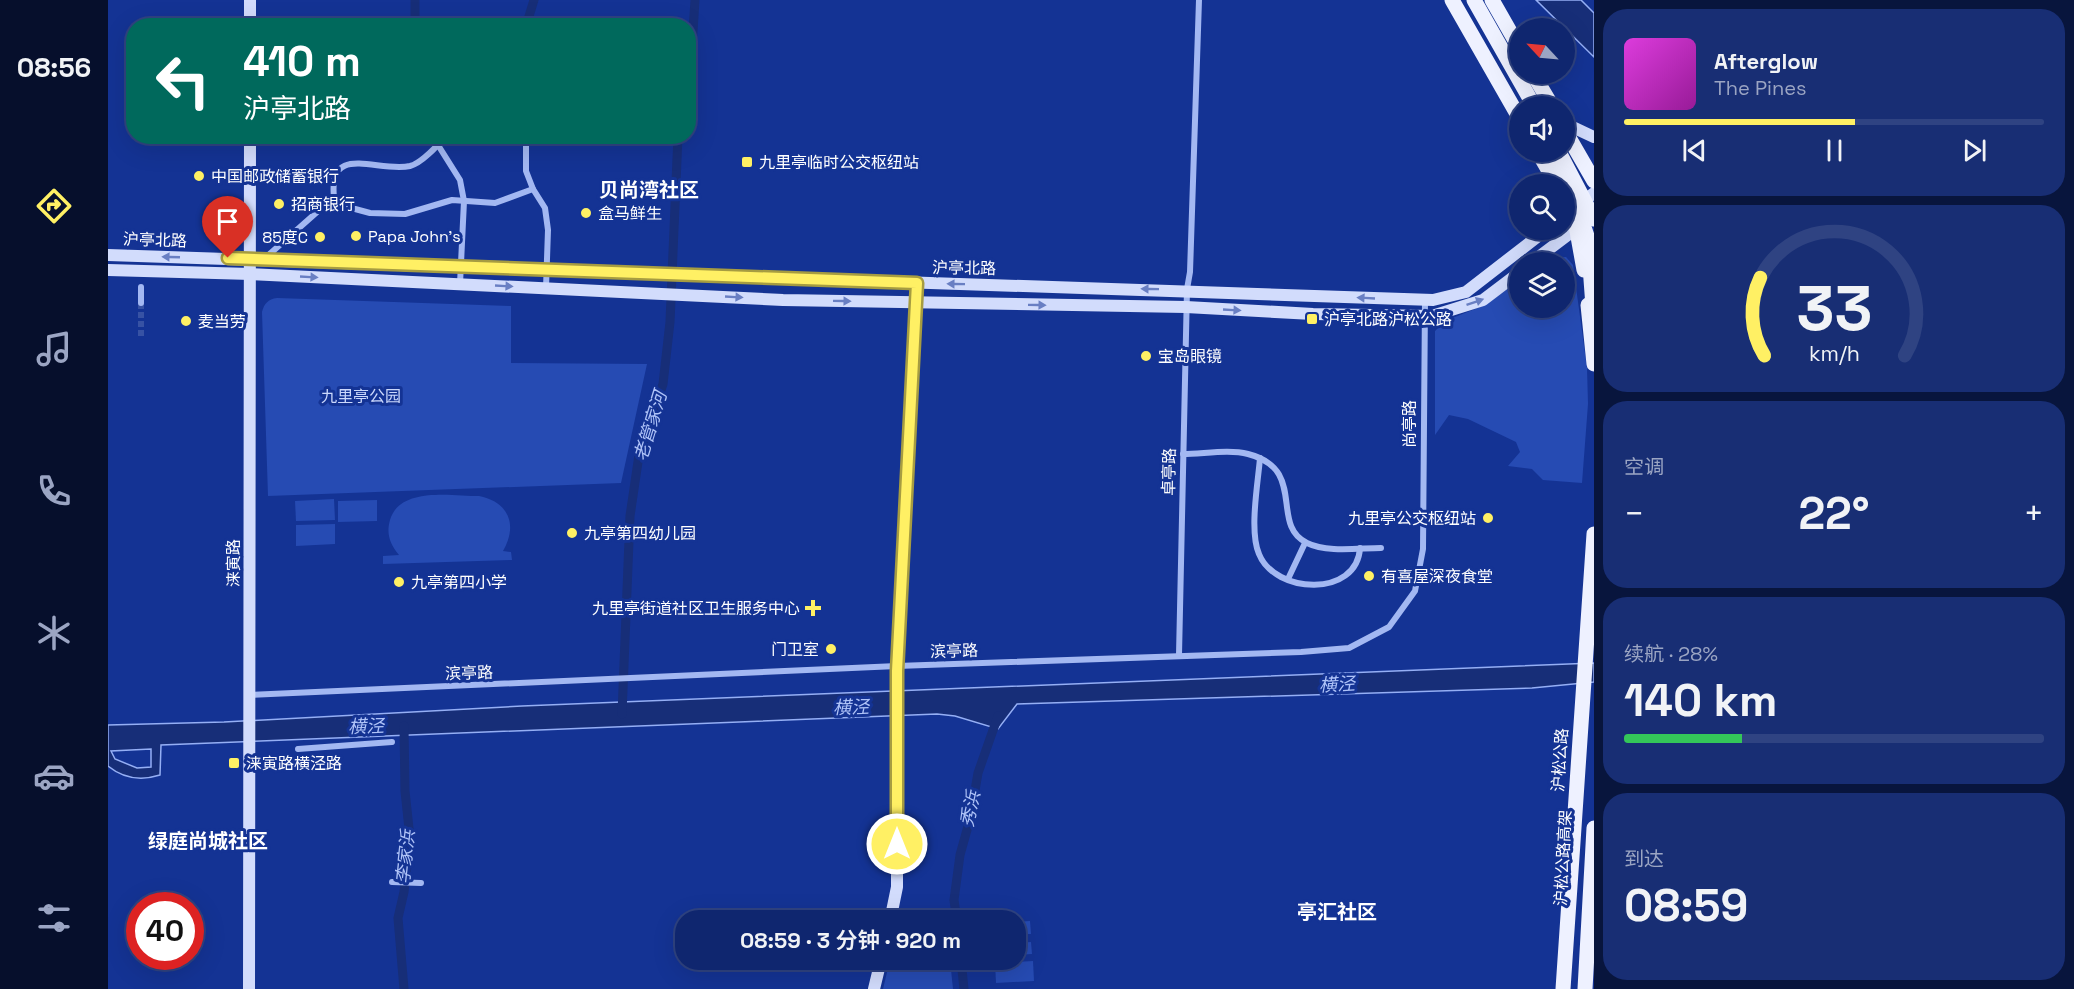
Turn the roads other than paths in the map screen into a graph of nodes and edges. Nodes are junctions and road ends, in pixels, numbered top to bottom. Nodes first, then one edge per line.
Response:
1 (250, 0) edge
2 (1199, 0) edge
3 (1452, 0) edge
4 (1464, 0) edge
5 (1474, 0) edge
6 (1492, 0) edge
7 (250, 18) edge
8 (1509, 30) edge
9 (1517, 96) edge
10 (1528, 96) edge
11 (1509, 100) edge
12 (1575, 128) edge
13 (1594, 137) edge
14 (250, 144) edge
15 (525, 144) edge
16 (438, 145) joint
17 (1575, 148) edge
18 (1552, 162) edge
19 (1564, 162) edge
20 (1594, 181) edge
21 (533, 189) junction
22 (1594, 193) edge
23 (334, 197) junction
24 (464, 201) junction
25 (1575, 204) edge
26 (1594, 212) edge
27 (1594, 219) edge
28 (1575, 221) edge
29 (1579, 228) junction
30 (1533, 240) edge
31 (1546, 252) edge
32 (108, 255) edge
33 (257, 259) junction
34 (461, 266) junction
35 (547, 268) junction
36 (108, 270) edge
37 (251, 274) junction
38 (1509, 281) edge
39 (917, 283) junction
40 (460, 284) junction
41 (141, 287) dead end
42 (546, 289) junction
43 (1187, 289) junction
44 (1425, 299) junction
45 (141, 303) tunnel mouth
46 (916, 303) junction
47 (1186, 307) junction
48 (1423, 316) junction
49 (1594, 320) edge
50 (1594, 364) edge
51 (1183, 454) junction
52 (1260, 458) junction
53 (1594, 534) edge
54 (1305, 543) junction
55 (1360, 548) junction
56 (1381, 548) dead end
57 (1423, 549) joint
58 (1288, 579) junction
59 (1594, 621) edge
60 (1179, 655) junction
61 (897, 666) junction
62 (249, 695) junction
63 (392, 742) dead end
64 (298, 749) dead end
65 (1594, 828) edge
66 (392, 882) dead end
67 (421, 883) dead end
68 (892, 910) edge
69 (879, 970) edge
70 (249, 989) edge
71 (874, 989) edge
72 (1563, 989) edge
73 (1573, 989) edge
74 (1585, 989) edge

1 - 7 street
2 - 43 street, 卓亭路
3 - 11 main road
4 - 9 main road
5 - 10 main road
6 - 8 main road
12 - 13 street
14 - 33 street, 涞寅路
15 - 21 street
16 - 23 street
16 - 24 street
17 - 20 main road
18 - 49 main road, bridge
19 - 27 main road, bridge
21 - 24 street
21 - 35 street
22 - 25 street
23 - 24 street
23 - 33 street
24 - 34 street
26 - 29 street
28 - 29 main road
29 - 31 street
29 - 50 main road
30 - 44 street, 沪亭北路
33 -> 32 street, 沪亭北路
33 - 34 street, 沪亭北路
33 - 37 street, 涞寅路
34 - 35 street, 沪亭北路
34 - 40 street
35 - 39 street, 沪亭北路
35 - 42 street
36 - 37 street, 沪亭北路
37 -> 40 street, 沪亭北路
37 - 62 street, 涞寅路
48 -> 38 street, 沪亭北路
43 -> 39 street, 沪亭北路
39 - 46 street
40 -> 42 street, 沪亭北路
41 - 45 street
42 -> 46 street, 沪亭北路
44 -> 43 street, 沪亭北路
43 - 47 street, 卓亭路
44 - 48 street, 尚亭路
46 -> 47 street, 沪亭北路
46 - 61 street
47 -> 48 street, 沪亭北路
47 - 51 street, 卓亭路
48 - 57 street, 尚亭路
51 - 52 street
51 - 60 street, 卓亭路
52 - 54 street
52 - 58 street
53 - 72 main road, 沪松公路
54 - 55 street
54 - 58 street
55 - 56 street
55 - 58 street
57 - 60 street, 滨亭路
59 - 73 main road, 沪松公路高架
60 - 61 street, 滨亭路
61 - 62 street, 滨亭路
61 - 68 street
62 - 70 street, 涞寅路
63 - 64 street
65 - 74 main road, 沪松公路高架
66 - 67 street
69 - 71 street

